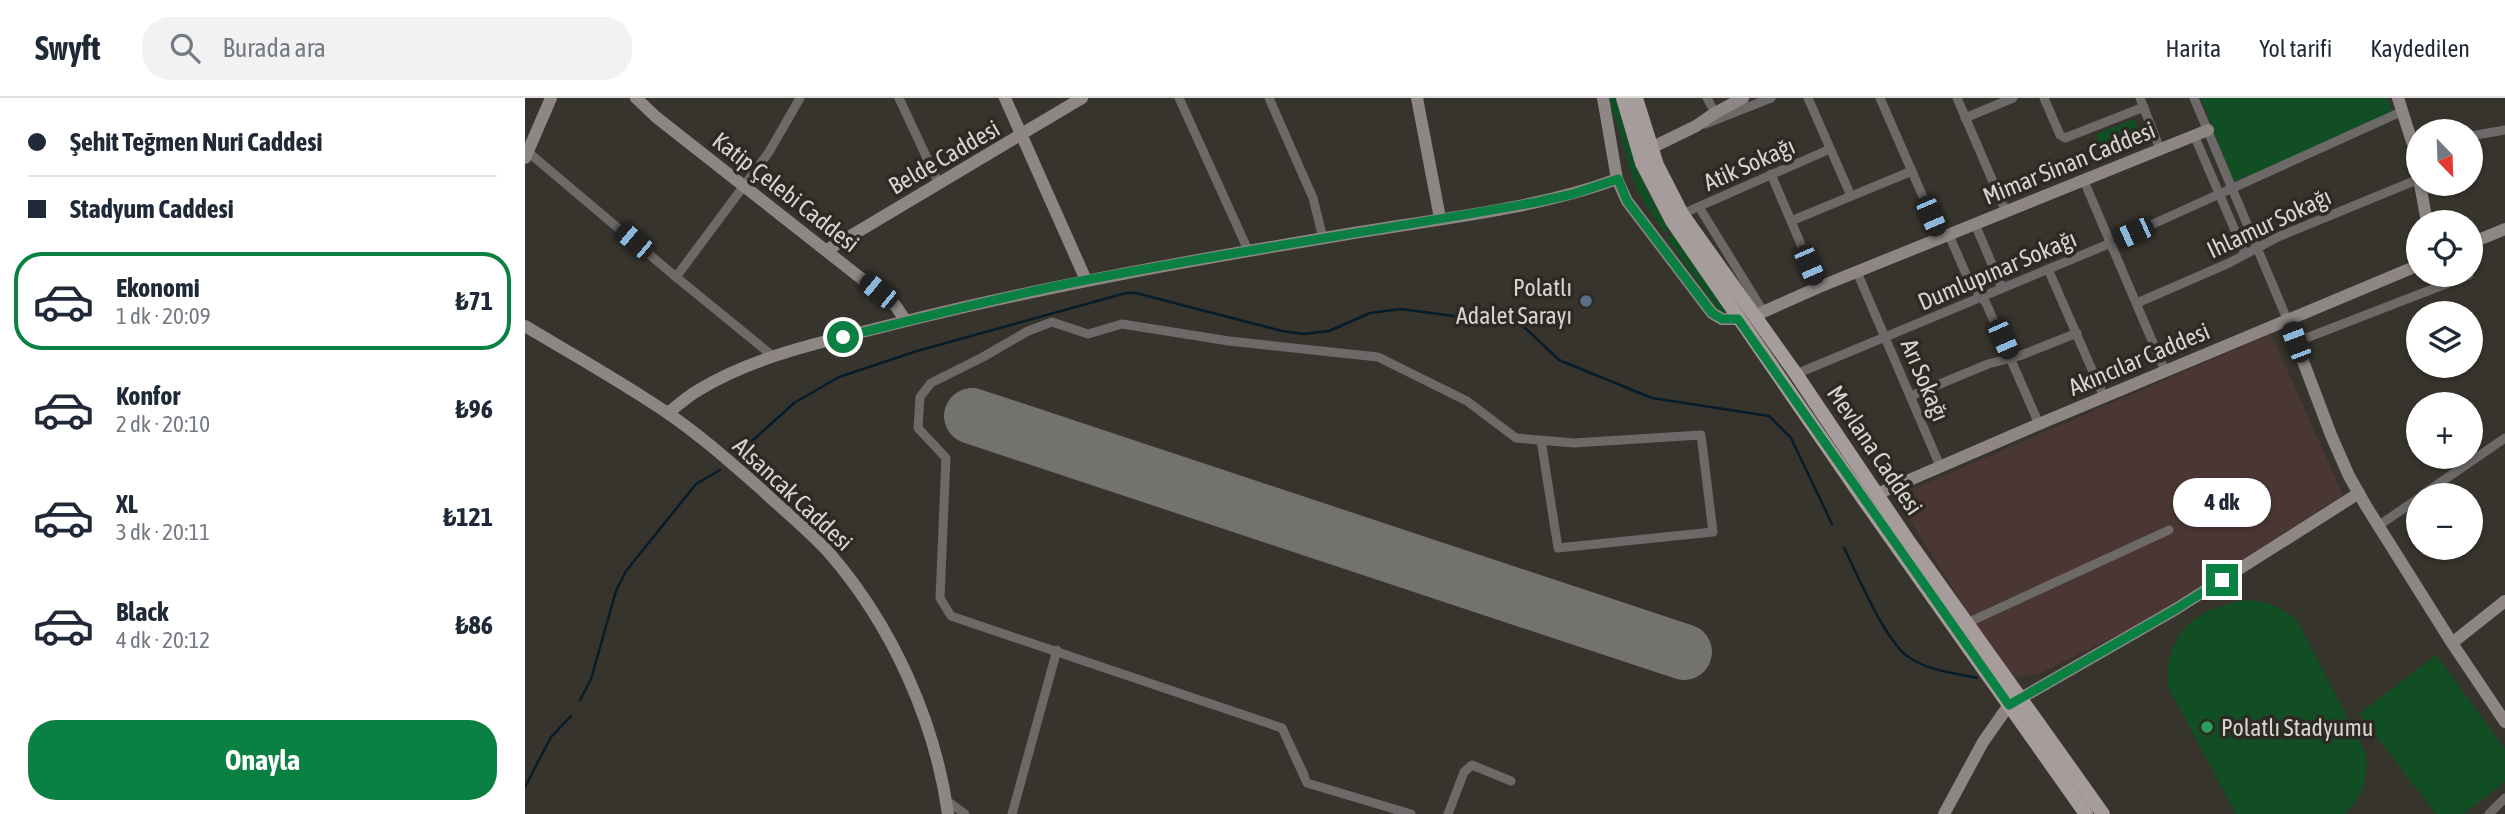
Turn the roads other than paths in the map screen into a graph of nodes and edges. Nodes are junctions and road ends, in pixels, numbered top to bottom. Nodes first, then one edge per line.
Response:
1 (551, 98) edge
2 (636, 98) edge
3 (800, 98) edge
4 (899, 98) edge
5 (1005, 98) edge
6 (1082, 98) edge
7 (1179, 98) edge
8 (1269, 98) edge
9 (1417, 98) edge
10 (1603, 98) edge
11 (1623, 98) edge
12 (1636, 98) edge
13 (1707, 98) edge
14 (1742, 98) edge
15 (1771, 98) edge
16 (1808, 98) edge
17 (1880, 98) edge
18 (1957, 98) edge
19 (2013, 98) edge
20 (2044, 98) edge
21 (2194, 98) edge
22 (2398, 98) edge
23 (2142, 102) edge
24 (2403, 111) junction
25 (1715, 113) junction
26 (1965, 118) junction
27 (2406, 119) edge
28 (1696, 126) junction
29 (2505, 130) edge
30 (2208, 131) junction
31 (2483, 134) edge
32 (1021, 135) junction
33 (2195, 135) junction
34 (1651, 148) junction
35 (1830, 149) junction
36 (2160, 149) junction
37 (527, 155) edge
38 (1912, 172) junction
39 (1771, 174) junction
40 (1618, 179) junction
41 (2084, 181) junction
42 (939, 184) junction
43 (2406, 185) edge
44 (745, 186) junction
45 (2232, 189) junction
46 (2220, 194) junction
47 (1851, 196) junction
48 (1699, 206) junction
49 (2006, 212) junction
50 (1682, 214) junction
51 (1440, 218) junction
52 (1791, 221) junction
53 (1975, 224) junction
54 (2505, 229) edge
55 (1945, 237) junction
56 (1323, 238) junction
57 (2483, 238) edge
58 (2111, 243) junction
59 (2257, 247) junction
60 (827, 250) junction
61 (1248, 250) junction
62 (2245, 254) junction
63 (2048, 269) junction
64 (2406, 270) edge
65 (1857, 271) junction
66 (676, 276) junction
67 (1086, 280) junction
68 (1819, 287) junction
69 (2438, 287) edge
70 (2002, 288) junction
71 (1982, 297) junction
72 (2137, 303) junction
73 (1758, 314) junction
74 (1738, 319) junction
75 (2287, 319) junction
76 (906, 321) junction
77 (525, 326) edge
78 (2077, 333) junction
79 (1885, 337) junction
80 (2296, 342) junction
81 (774, 357) junction
82 (2011, 358) junction
83 (2165, 370) junction
84 (1795, 374) junction
85 (1911, 396) junction
86 (2104, 397) junction
87 (668, 413) junction
88 (2039, 424) junction
89 (2505, 438) edge
90 (1541, 440) junction
91 (1940, 466) junction
92 (2440, 483) edge
93 (2359, 493) junction
94 (1877, 494) junction
95 (2406, 507) edge
96 (2378, 526) junction
97 (2169, 530) dead end
98 (2505, 601) edge
99 (1967, 623) junction
100 (2452, 643) junction
101 (1058, 650) junction
102 (2014, 701) junction
103 (2505, 722) edge
104 (1282, 728) junction
105 (1304, 775) dead end
106 (1511, 781) dead end
107 (2505, 798) edge
108 (946, 800) junction
109 (948, 814) edge
110 (965, 814) edge
111 (1012, 814) edge
112 (1411, 814) edge
113 (1448, 814) edge
114 (1944, 814) edge
115 (2086, 814) edge
116 (2103, 814) edge
117 (2489, 814) edge

1 - 37 street
2 - 44 street, Katip Çelebi Caddesi
3 - 44 street
4 - 42 street
5 - 32 street
6 - 32 street, Belde Caddesi
7 - 61 street
8 - 56 street
9 - 51 street
10 - 40 street
11 - 74 main road, Mevlana Caddesi
12 - 34 main road, Mevlana Caddesi
13 - 25 street
14 - 25 street
15 - 28 street
16 - 35 street
17 - 38 street
18 - 26 street
19 - 26 street
20 - 23 street
21 - 30 street
22 - 24 street
23 - 36 street
24 - 27 street
24 - 45 street, Dumlupınar Sokağı
25 - 28 street
26 - 49 street
28 - 34 street
29 - 31 street
30 - 33 street, Mimar Sinan Caddesi
30 - 45 street
32 - 42 street, Belde Caddesi
32 - 67 street
33 - 36 street, Mimar Sinan Caddesi
33 - 46 street
34 - 50 main road, Mevlana Caddesi
35 - 39 street, Atik Sokağı
35 - 47 street
36 - 41 street, Mimar Sinan Caddesi
37 - 66 street
38 - 47 street
38 - 55 street
39 - 48 street, Atik Sokağı
39 - 52 street
40 - 51 street
40 - 74 street
41 - 49 street, Mimar Sinan Caddesi
41 - 58 street
42 - 60 street, Belde Caddesi
43 - 59 street, Ihlamur Sokağı
44 - 60 street, Katip Çelebi Caddesi
44 - 66 street
45 - 46 street, Dumlupınar Sokağı
45 - 59 street
46 - 58 street, Dumlupınar Sokağı
46 - 62 street
47 - 52 street
48 - 50 street, Atik Sokağı
48 - 73 street
49 - 53 street, Mimar Sinan Caddesi
50 - 73 main road, Mevlana Caddesi
51 - 56 street
52 - 68 street
53 - 55 street, Mimar Sinan Caddesi
53 - 70 street
54 - 57 street
55 - 65 street, Mimar Sinan Caddesi
55 - 71 street
56 - 61 street
58 - 63 street, Dumlupınar Sokağı
58 - 72 street
59 - 62 street, Ihlamur Sokağı
59 - 75 street
60 - 76 street, Katip Çelebi Caddesi
61 - 67 street
62 - 72 street, Ihlamur Sokağı
63 - 70 street, Dumlupınar Sokağı
63 - 78 street
64 - 75 street, Akıncılar Caddesi
65 - 68 street, Mimar Sinan Caddesi
65 - 79 street, Arı Sokağı
66 - 81 street
67 - 76 street
68 - 73 street, Mimar Sinan Caddesi
69 - 80 street
70 - 71 street, Dumlupınar Sokağı
71 - 79 street, Dumlupınar Sokağı
71 - 82 street
72 - 83 street
73 - 84 main road, Mevlana Caddesi
74 - 102 main road, Mevlana Caddesi
75 - 80 street
75 - 83 street, Akıncılar Caddesi
76 - 81 street
77 - 87 street, Alsancak Caddesi
78 - 82 street
78 - 86 street
79 - 84 street, Dumlupınar Sokağı
79 - 85 street, Arı Sokağı
80 - 93 street
81 - 87 street
82 - 85 street
82 - 88 street
83 - 86 street, Akıncılar Caddesi
84 - 94 main road, Mevlana Caddesi
85 - 91 street, Arı Sokağı
86 - 88 street, Akıncılar Caddesi
87 - 108 street, Alsancak Caddesi
88 - 91 street, Akıncılar Caddesi
89 - 92 street
90 - 90 street
90 - 101 street
91 - 94 street, Akıncılar Caddesi
93 - 96 street
93 - 102 street
94 - 99 main road, Mevlana Caddesi
95 - 96 street
96 - 100 street
97 - 99 street
98 - 100 street
99 - 102 main road, Mevlana Caddesi
100 - 103 street
101 - 104 street
101 - 111 street
102 - 114 street
102 - 115 main road, Mevlana Caddesi
102 - 116 main road, Mevlana Caddesi
104 - 105 street
104 - 112 street
106 - 113 street
107 - 117 street
108 - 109 street, Alsancak Caddesi
108 - 110 street

